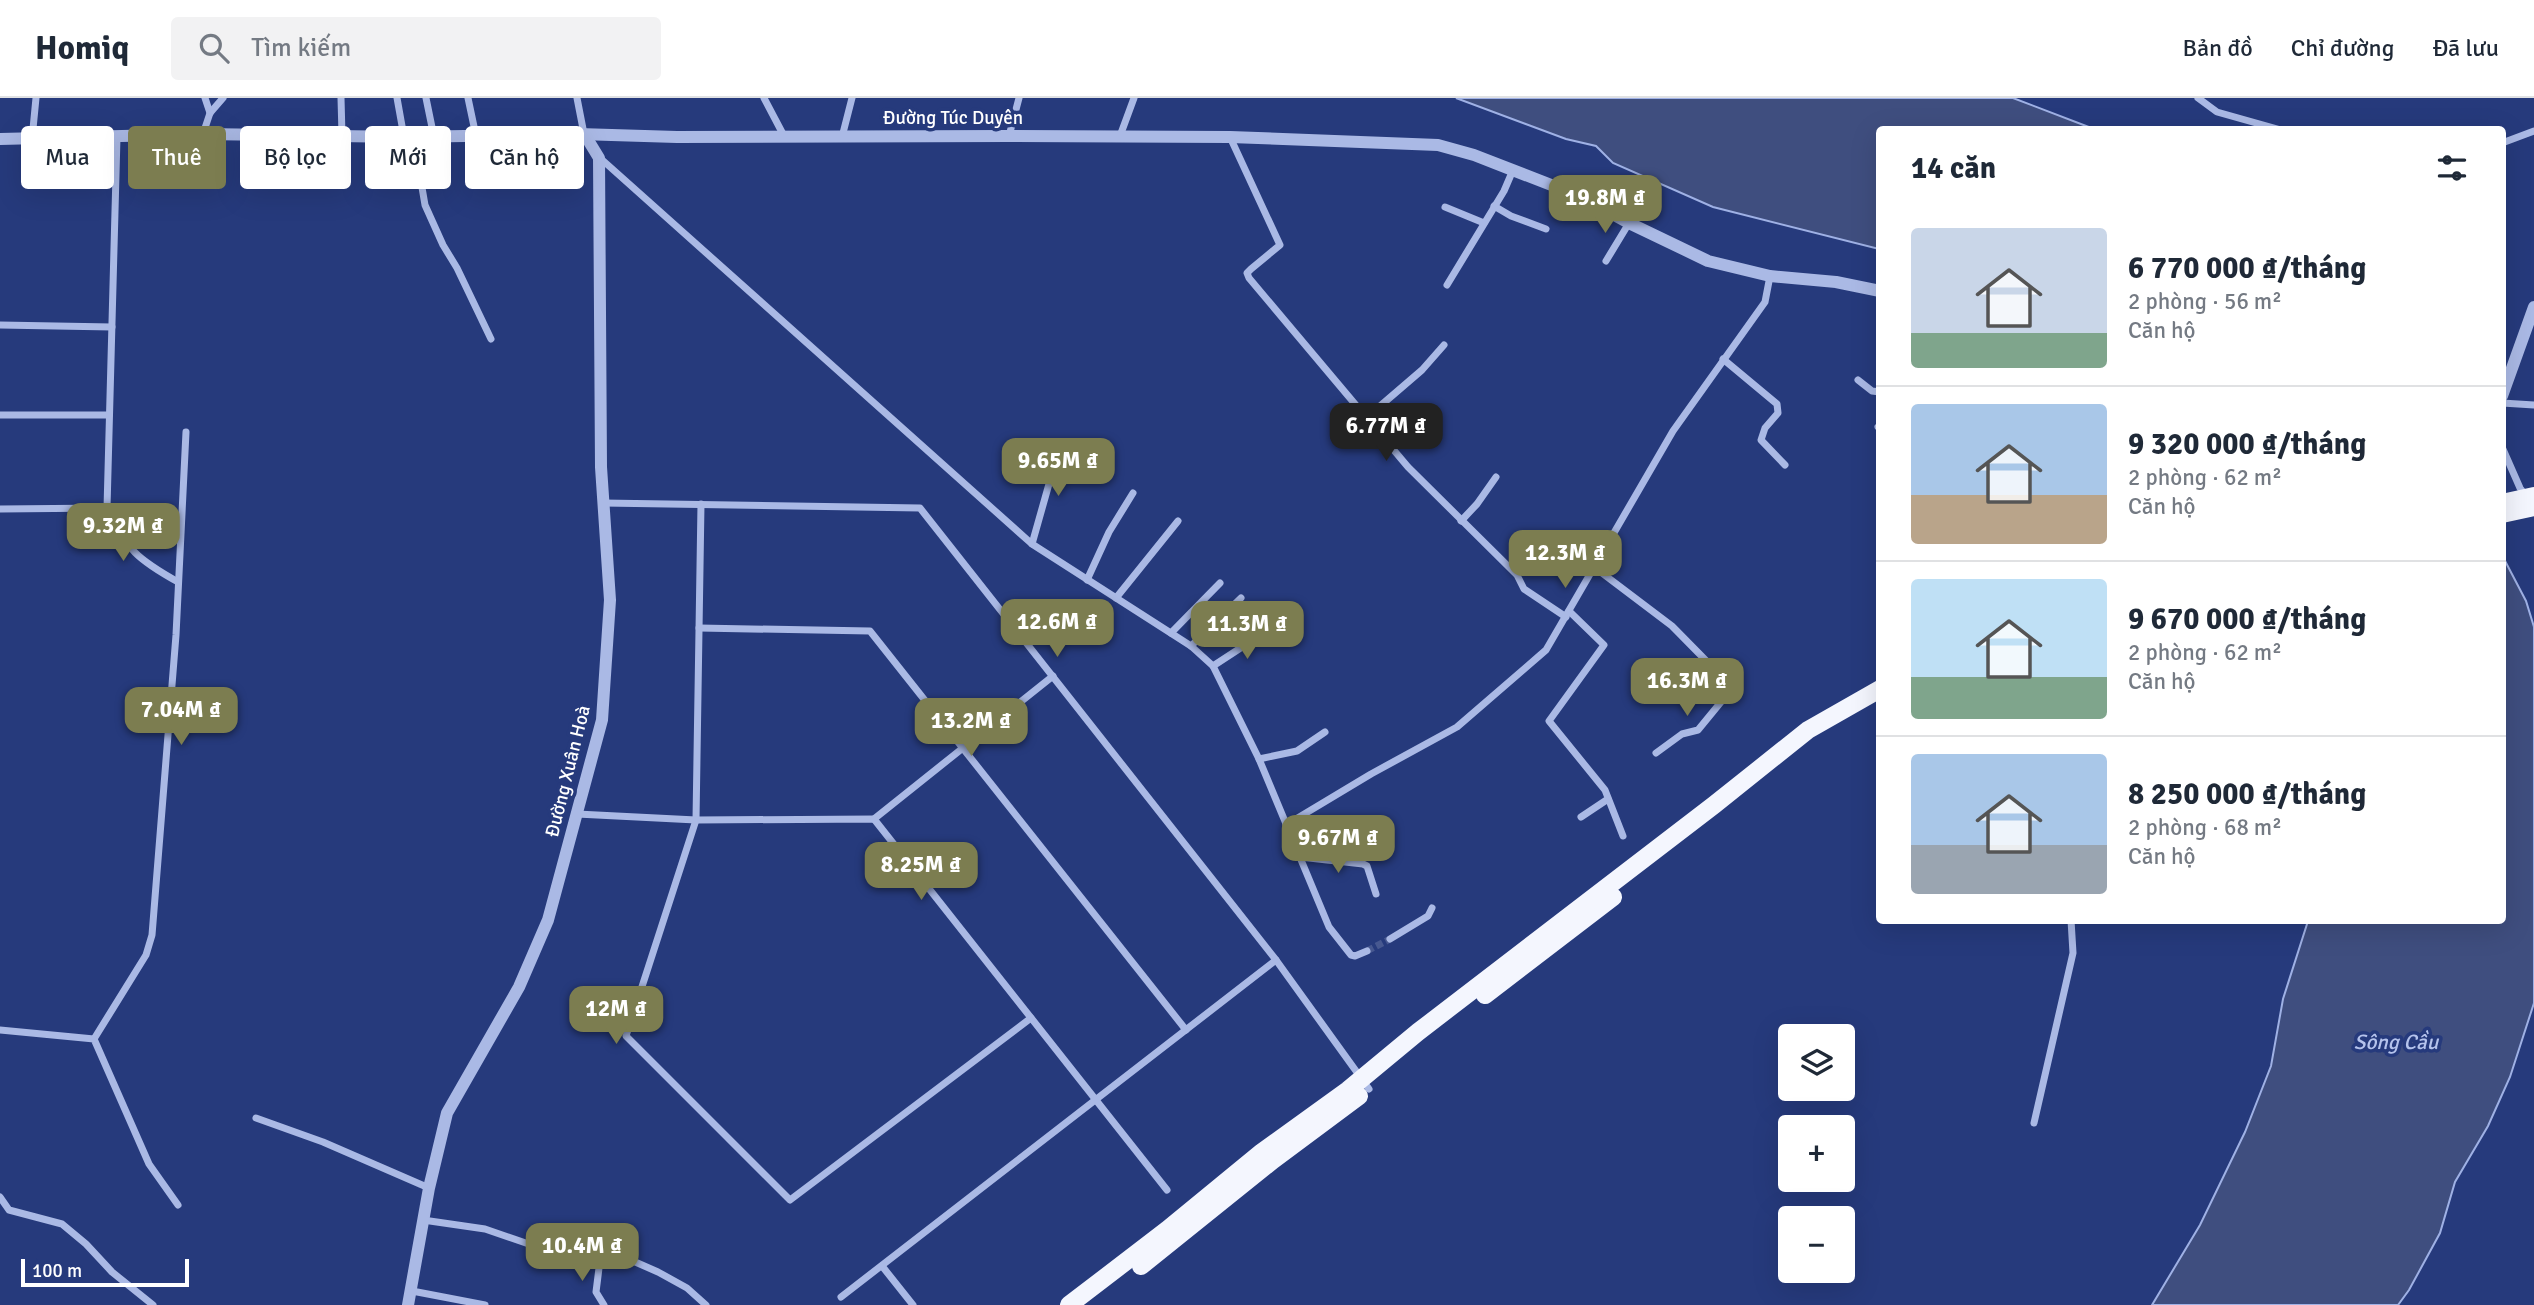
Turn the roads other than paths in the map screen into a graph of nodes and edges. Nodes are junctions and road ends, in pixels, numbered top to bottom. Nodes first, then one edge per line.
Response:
1 (36, 98) edge
2 (205, 98) edge
3 (223, 98) edge
4 (341, 98) edge
5 (397, 98) edge
6 (426, 98) edge
7 (468, 98) edge
8 (577, 98) edge
9 (764, 98) edge
10 (852, 98) edge
11 (1019, 98) edge
12 (1134, 98) edge
13 (2198, 98) edge
14 (210, 113) junction
15 (33, 126) edge
16 (206, 126) edge
17 (342, 126) edge
18 (406, 126) edge
19 (432, 126) edge
20 (474, 126) edge
21 (582, 126) edge
22 (2267, 126) edge
23 (2534, 131) edge
24 (584, 135) joint
25 (1009, 136) junction
26 (1120, 136) junction
27 (114, 137) edge
28 (117, 137) junction
29 (128, 137) edge
30 (784, 137) junction
31 (842, 137) junction
32 (1230, 137) junction
33 (0, 139) edge
34 (21, 139) edge
35 (2506, 142) edge
36 (599, 158) junction
37 (1513, 170) junction
38 (422, 189) edge
39 (1494, 206) junction
40 (1444, 207) dead end
41 (1484, 223) junction
42 (1629, 223) junction
43 (1546, 229) dead end
44 (1606, 261) dead end
45 (1770, 276) junction
46 (1447, 285) dead end
47 (1876, 290) edge
48 (2534, 307) edge
49 (0, 325) edge
50 (112, 327) junction
51 (491, 339) dead end
52 (1444, 345) dead end
53 (1723, 359) junction
54 (1858, 380) dead end
55 (2506, 385) edge
56 (1876, 392) edge
57 (2506, 402) edge
58 (2534, 405) edge
59 (0, 415) edge
60 (109, 415) junction
61 (1365, 419) junction
62 (186, 432) dead end
63 (1060, 445) dead end
64 (2506, 457) edge
65 (1785, 465) dead end
66 (1496, 477) dead end
67 (1133, 493) dead end
68 (2534, 496) edge
69 (2506, 502) edge
70 (603, 503) junction
71 (701, 504) junction
72 (2534, 505) edge
73 (107, 508) junction
74 (0, 509) edge
75 (2506, 513) edge
76 (1461, 520) junction
77 (1178, 521) dead end
78 (1032, 544) junction
79 (1594, 567) junction
80 (1087, 580) junction
81 (178, 582) junction
82 (1220, 583) dead end
83 (1116, 598) junction
84 (1241, 598) dead end
85 (1568, 614) junction
86 (699, 628) junction
87 (1265, 632) dead end
88 (1171, 634) junction
89 (1191, 646) junction
90 (1213, 666) junction
91 (1053, 676) junction
92 (1876, 691) edge
93 (1876, 703) edge
94 (1325, 732) dead end
95 (962, 747) junction
96 (1656, 753) dead end
97 (1259, 759) junction
98 (1608, 799) junction
99 (577, 814) junction
100 (1581, 817) dead end
101 (874, 819) junction
102 (696, 820) junction
103 (1286, 825) junction
104 (1623, 836) dead end
105 (1300, 857) junction
106 (1377, 894) dead end
107 (1432, 908) dead end
108 (2071, 924) edge
109 (1390, 939) tunnel mouth
110 (1367, 951) dead end
111 (1276, 960) junction
112 (1031, 1018) junction
113 (0, 1030) edge
114 (1186, 1030) junction
115 (94, 1039) junction
116 (1365, 1084) junction
117 (1096, 1100) junction
118 (256, 1118) dead end
119 (2034, 1123) dead end
120 (429, 1188) junction
121 (1167, 1191) dead end
122 (0, 1197) edge
123 (178, 1205) dead end
124 (424, 1220) junction
125 (601, 1252) junction
126 (882, 1266) junction
127 (412, 1291) junction
128 (841, 1297) dead end
129 (153, 1305) edge
130 (408, 1305) edge
131 (485, 1305) edge
132 (604, 1305) edge
133 (706, 1305) edge
134 (913, 1305) edge
135 (1069, 1305) edge
136 (1087, 1305) edge

1 - 15 street
2 - 14 street
3 - 14 street
4 - 17 street
5 - 18 street
6 - 19 street
7 - 20 street
8 - 21 street
9 - 30 street
10 - 31 street
11 - 25 street
12 - 26 street
13 - 22 street
14 - 16 street
23 - 35 street
24 - 30 street, Đường Túc Duyên
24 - 36 street
25 - 26 street, Đường Túc Duyên
25 - 31 street, Đường Túc Duyên
26 - 32 street, Đường Túc Duyên
27 - 28 street, Đường Túc Duyên
28 - 29 street, Đường Túc Duyên
28 - 50 street
30 - 31 street, Đường Túc Duyên
32 - 37 street, Đường Túc Duyên
32 - 61 street
33 - 34 street, Đường Túc Duyên
36 - 70 street, Đường Xuân Hoà
36 - 78 street
37 - 39 street
37 - 42 street, Đường Túc Duyên
38 - 51 street
39 - 41 street
39 - 43 street
40 - 41 street
41 - 46 street
42 - 44 street
42 - 45 street, Đường Túc Duyên
45 - 47 street, Đường Túc Duyên
45 - 53 street
48 - 55 street
49 - 50 street
50 - 60 street
52 - 61 street
53 - 65 street
53 - 79 street
54 - 56 street
57 - 58 street
59 - 60 street
60 - 73 street
61 - 76 street
62 - 81 street
63 - 78 street
64 - 72 street
66 - 76 street
67 - 80 street
68 - 69 highway, bridge
70 - 71 street
70 - 99 street, Đường Xuân Hoà
71 - 86 street
71 - 91 street
72 - 75 highway
73 - 74 street
73 - 81 street
76 - 85 street
77 - 83 street
78 - 80 street
79 - 85 street
79 - 96 street
80 - 83 street
81 - 115 street
82 - 88 street
83 - 88 street
84 - 89 street
85 - 98 street
85 - 103 street
86 - 95 street
86 - 102 street
87 - 90 street
88 - 89 street
89 - 90 street
90 - 97 street
91 - 95 street
91 - 111 street
92 - 116 highway
93 - 116 highway
94 - 97 street
95 - 101 street
95 - 114 street
97 - 103 street
98 - 100 street
98 - 104 street
99 - 102 street
99 - 120 street, Đường Xuân Hoà
101 - 102 street
101 - 112 street
102 - 112 street
103 - 105 street
105 - 106 street
105 - 110 street
107 - 109 street
108 - 119 street
111 - 114 street
111 - 116 street
112 - 117 street
113 - 115 street
114 - 117 street
115 - 123 street
116 - 135 highway
116 - 136 highway
117 - 121 street
117 - 126 street
118 - 120 street
120 - 124 street, Đường Xuân Hoà
122 - 129 street
124 - 125 street
124 - 127 street, Đường Xuân Hoà
125 - 132 street
125 - 133 street
126 - 128 street
126 - 134 street
127 - 130 street, Đường Xuân Hoà
127 - 131 street

